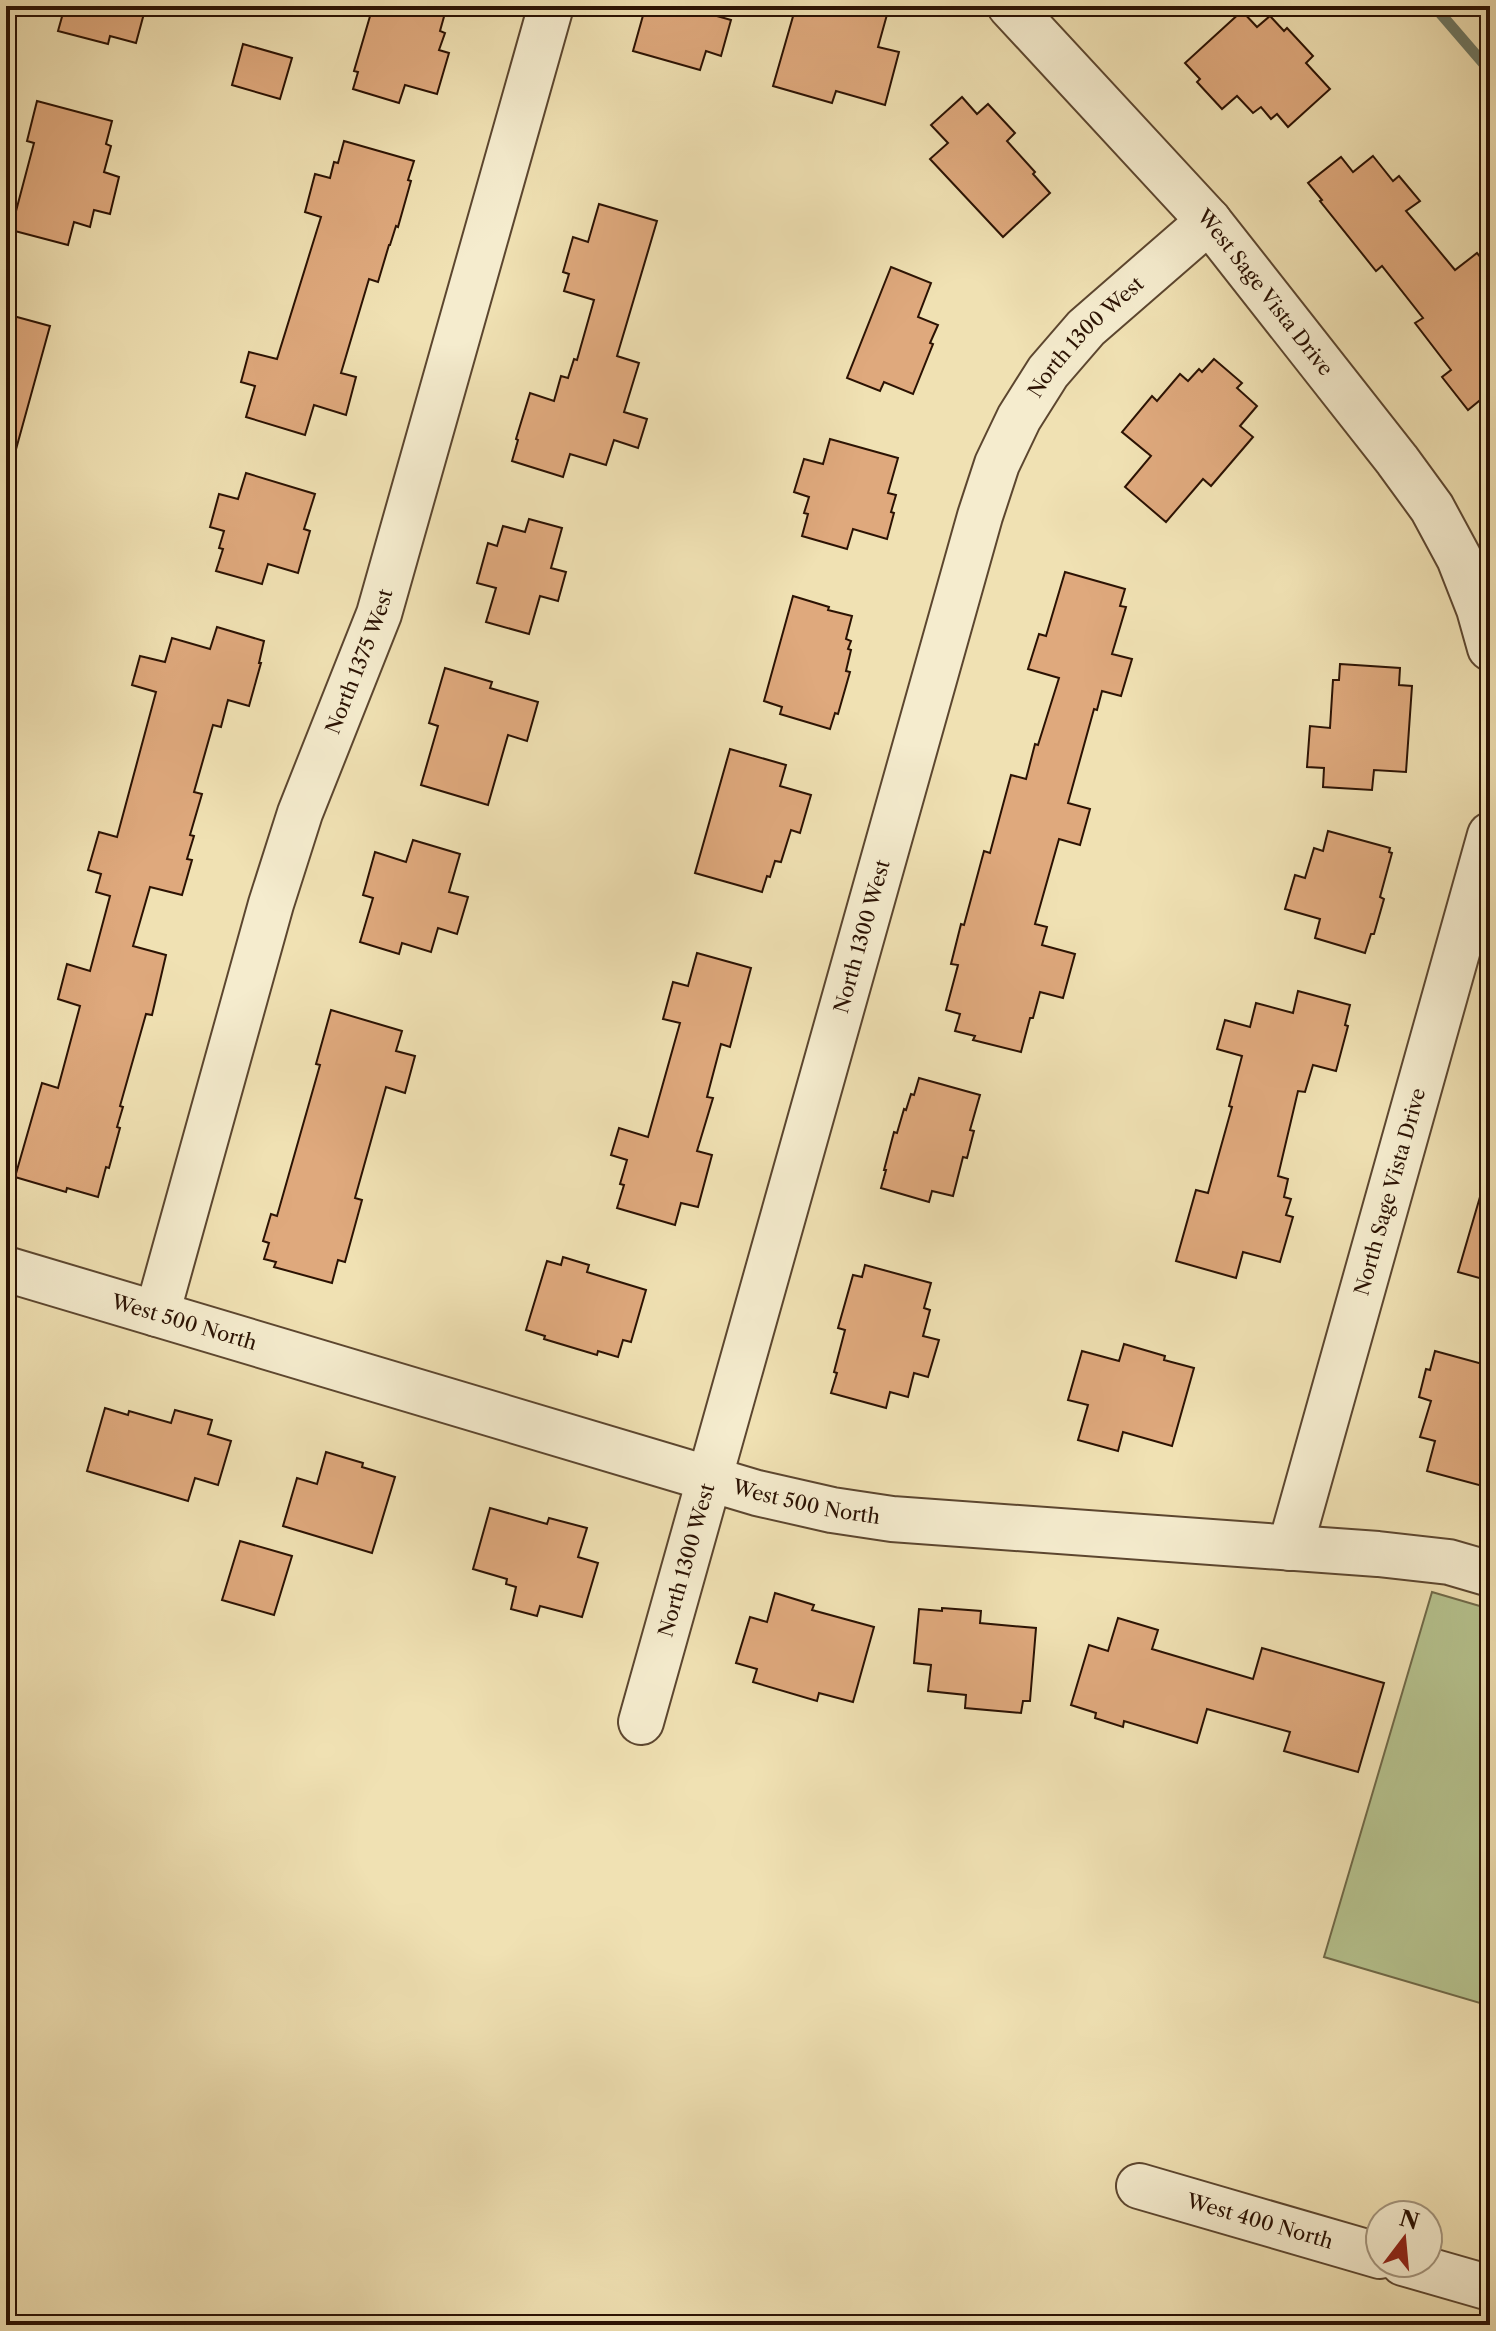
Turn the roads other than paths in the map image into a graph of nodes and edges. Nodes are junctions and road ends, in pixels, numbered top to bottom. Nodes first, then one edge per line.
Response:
1 (551, 6) edge
2 (1010, 6) edge
3 (1209, 221) junction
4 (1485, 629) edge
5 (1490, 835) edge
6 (6, 1269) edge
7 (157, 1314) junction
8 (708, 1478) junction
9 (1290, 1548) junction
10 (1490, 1574) edge
11 (641, 1722) dead end
12 (1139, 2186) dead end
13 (1364, 2251) edge
14 (1444, 2275) edge
15 (1490, 2288) edge

1 - 7 street, North 1375 West
2 - 3 street, West Sage Vista Drive
3 - 4 street, West Sage Vista Drive
3 - 8 street, North 1300 West
5 - 9 street, North Sage Vista Drive
6 - 7 street, West 500 North
7 - 8 street, West 500 North
8 - 9 street, West 500 North
8 - 11 street, North 1300 West
9 - 10 street, West 500 North
12 - 13 street, West 400 North
14 - 15 street

